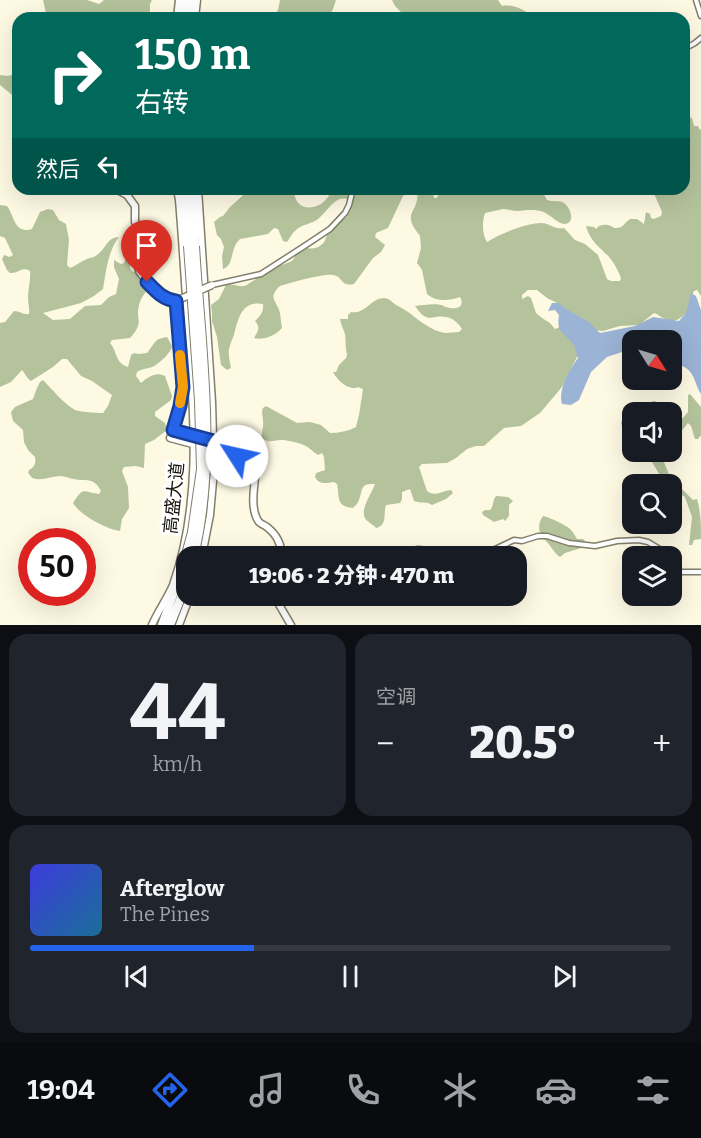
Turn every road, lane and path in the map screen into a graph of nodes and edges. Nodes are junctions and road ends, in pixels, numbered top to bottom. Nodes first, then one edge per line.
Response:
1 (696, 0) edge
2 (701, 16) edge
3 (127, 195) edge
4 (178, 195) edge
5 (185, 195) edge
6 (192, 195) edge
7 (198, 195) edge
8 (352, 195) edge
9 (192, 246) junction
10 (212, 285) joint
11 (176, 301) junction
12 (173, 430) junction
13 (193, 436) junction
14 (213, 441) junction
15 (193, 444) junction
16 (213, 450) junction
17 (237, 456) junction
18 (196, 546) edge
19 (204, 546) edge
20 (281, 546) edge
21 (502, 546) edge
22 (655, 546) edge
23 (682, 572) edge
24 (701, 572) edge
25 (179, 606) edge
26 (186, 606) edge
27 (280, 606) edge
28 (152, 625) edge
29 (160, 625) edge
30 (172, 625) edge
31 (179, 625) edge
32 (291, 625) edge

1 - 2 street
3 - 11 main road
4 - 13 main road, 高盛大道
5 - 9 highway, 高盛大道
6 - 9 highway, 高盛大道
7 - 14 main road, 高盛大道
8 - 10 street
9 - 18 highway, 高盛大道, bridge
9 - 29 highway, 高盛大道, bridge
10 - 11 main road, bridge
11 - 12 main road
12 - 13 main road
12 - 15 main road
13 - 14 main road
13 - 15 main road, 高盛大道
14 - 16 main road, 高盛大道
14 - 17 main road
15 - 16 main road
15 - 28 main road, 高盛大道
16 - 17 main road
16 - 19 main road, 高盛大道
17 - 20 main road
21 - 22 street
23 - 24 street
25 - 30 highway
26 - 31 main road
27 - 32 main road

